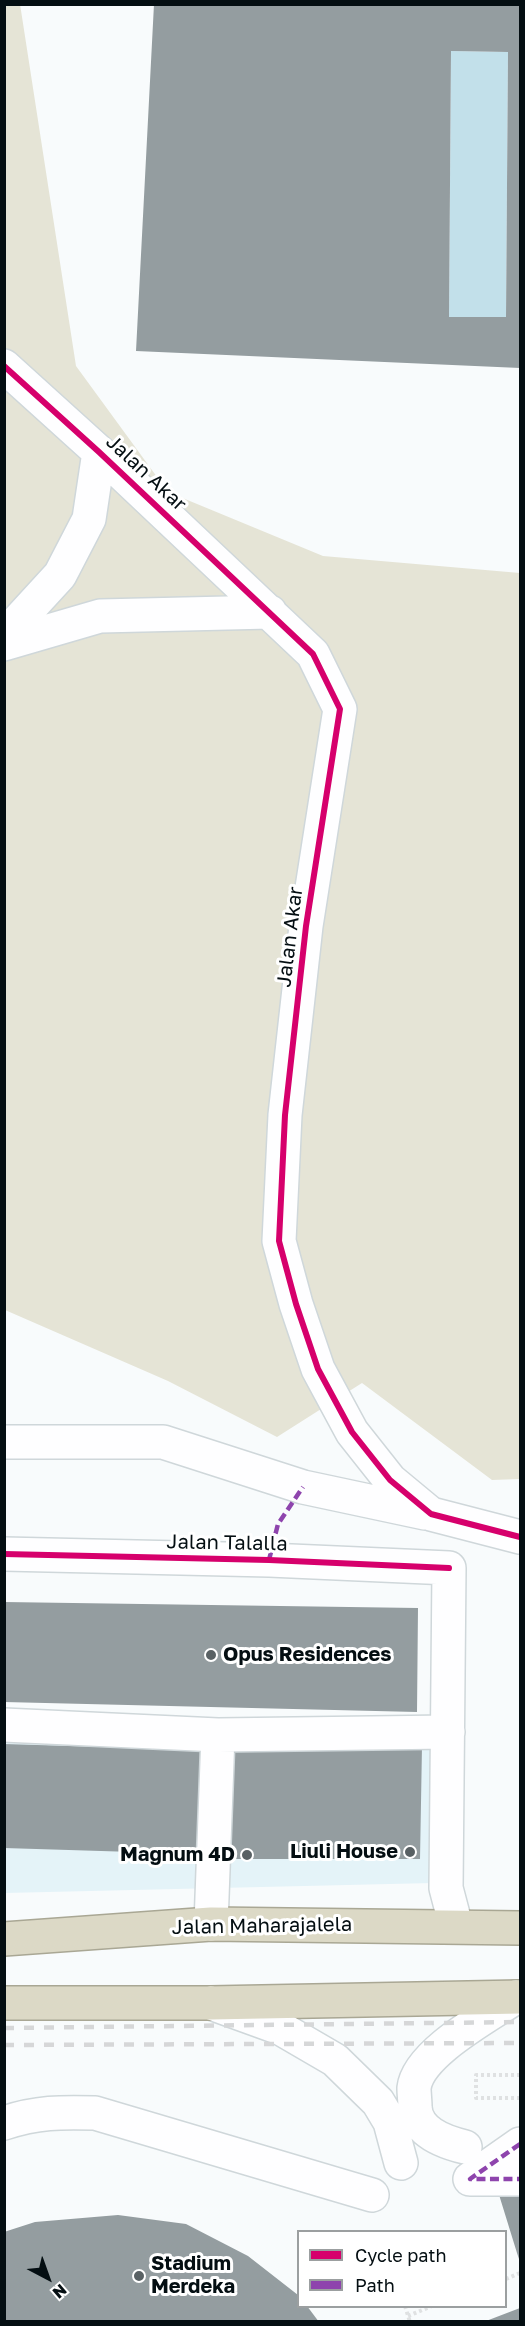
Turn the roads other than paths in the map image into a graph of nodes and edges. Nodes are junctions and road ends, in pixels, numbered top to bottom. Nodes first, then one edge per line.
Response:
1 (4, 366) edge
2 (99, 452) junction
3 (270, 612) junction
4 (4, 636) edge
5 (4, 644) edge
6 (4, 1442) edge
7 (432, 1514) junction
8 (520, 1538) edge
9 (4, 1554) edge
10 (4, 1725) edge
11 (448, 1732) junction
12 (218, 1735) junction
13 (211, 1924) junction
14 (456, 1926) junction
15 (520, 1928) edge
16 (4, 1939) edge
17 (518, 1997) edge
18 (210, 2002) junction
19 (4, 2003) edge
20 (403, 2119) junction
21 (4, 2122) edge
22 (520, 2144) edge
23 (465, 2147) dead end
24 (412, 2163) dead end
25 (520, 2179) edge
26 (372, 2195) dead end

1 - 2 street, Jalan Akar
2 - 3 street, Jalan Akar
2 - 4 street
3 - 5 street
3 - 7 street, Jalan Akar
6 - 7 street
7 - 8 street, Jalan Akar
9 - 11 street, Jalan Talalla
10 - 12 street
11 - 12 street
11 - 14 street, Jalan Talalla
12 - 13 street
13 - 14 highway, Jalan Maharajalela
13 - 16 highway, Jalan Maharajalela
14 - 15 highway, Jalan Maharajalela
17 - 18 highway
17 - 20 street
18 - 19 highway
18 - 20 street
20 - 23 street
20 - 24 street
21 - 26 street
22 - 25 street

